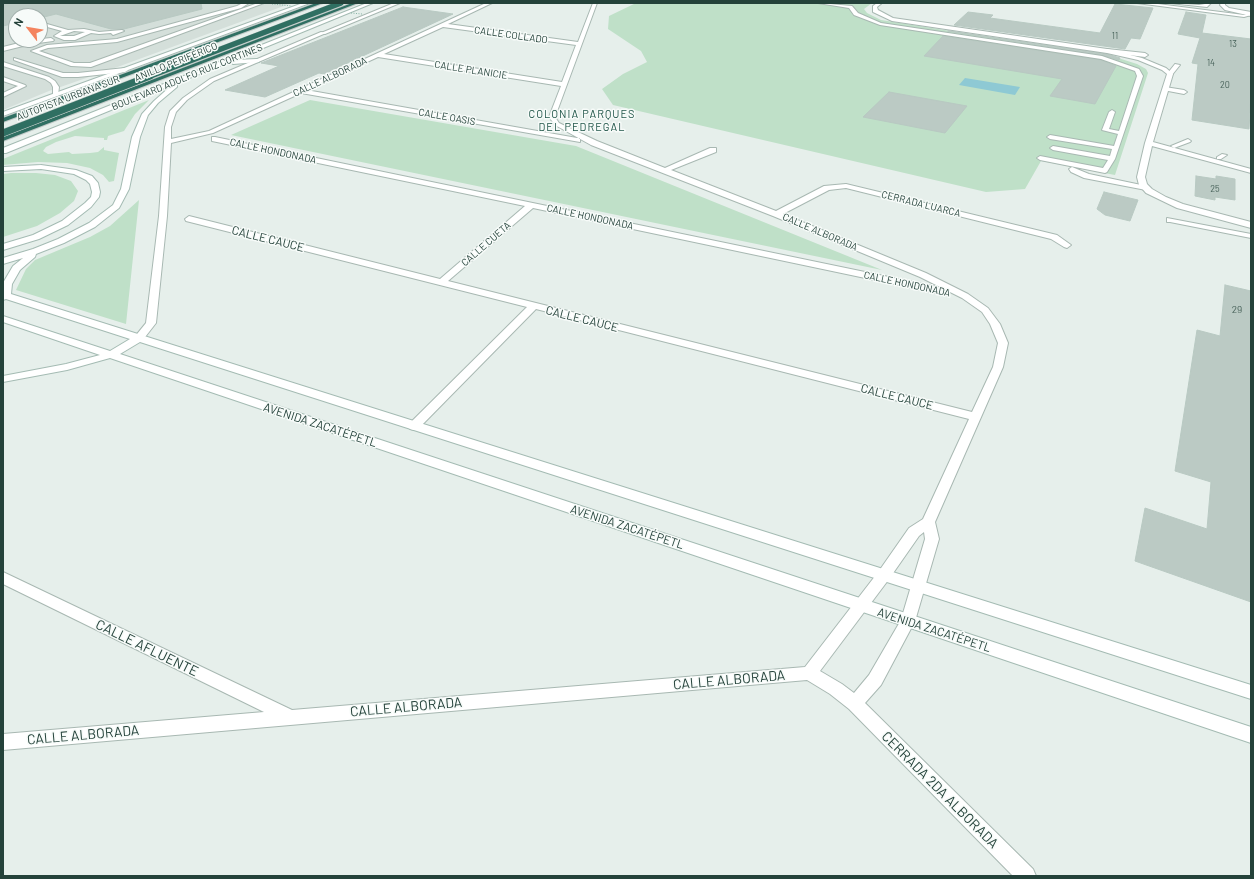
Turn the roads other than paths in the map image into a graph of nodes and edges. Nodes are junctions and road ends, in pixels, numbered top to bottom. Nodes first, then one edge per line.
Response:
1 (247, 3) edge
2 (262, 3) edge
3 (308, 3) edge
4 (320, 3) edge
5 (332, 3) edge
6 (341, 3) edge
7 (356, 3) edge
8 (371, 3) edge
9 (398, 3) edge
10 (490, 3) edge
11 (595, 3) edge
12 (820, 3) edge
13 (880, 3) edge
14 (1140, 3) edge
15 (1172, 3) edge
16 (1223, 3) edge
17 (1208, 4) edge
18 (850, 5) edge
19 (210, 8) dead end
20 (1223, 13) junction
21 (212, 14) junction
22 (1250, 14) edge
23 (207, 16) junction
24 (221, 18) junction
25 (192, 20) junction
26 (207, 23) junction
27 (48, 25) edge
28 (442, 25) junction
29 (248, 26) junction
30 (134, 28) dead end
31 (159, 29) junction
32 (128, 30) dead end
33 (304, 30) junction
34 (66, 31) junction
35 (89, 31) junction
36 (122, 31) junction
37 (323, 33) junction
38 (51, 34) dead end
39 (64, 38) junction
40 (75, 38) junction
41 (303, 42) junction
42 (580, 44) junction
43 (3, 49) edge
44 (1107, 51) junction
45 (378, 55) junction
46 (1144, 55) dead end
47 (16, 59) dead end
48 (257, 61) junction
49 (222, 63) junction
50 (3, 64) edge
51 (1176, 65) dead end
52 (125, 70) junction
53 (1170, 74) junction
54 (189, 76) junction
55 (3, 79) edge
56 (563, 84) junction
57 (96, 86) junction
58 (300, 91) junction
59 (1164, 91) junction
60 (1182, 94) dead end
61 (3, 95) edge
62 (55, 95) junction
63 (1112, 112) dead end
64 (3, 114) edge
65 (3, 120) edge
66 (3, 128) edge
67 (1059, 131) dead end
68 (3, 133) edge
69 (1121, 133) junction
70 (1050, 137) dead end
71 (3, 139) edge
72 (215, 139) dead end
73 (1150, 141) junction
74 (1188, 141) dead end
75 (167, 142) junction
76 (594, 143) junction
77 (1117, 145) junction
78 (1174, 146) junction
79 (1053, 148) dead end
80 (713, 150) dead end
81 (3, 151) edge
82 (1040, 158) dead end
83 (1112, 159) junction
84 (1072, 165) junction
85 (1251, 167) edge
86 (3, 169) edge
87 (666, 170) junction
88 (1251, 171) edge
89 (1146, 188) junction
90 (531, 205) junction
91 (776, 214) junction
92 (190, 219) dead end
93 (1170, 220) dead end
94 (1251, 225) edge
95 (1251, 236) edge
96 (1067, 245) dead end
97 (3, 247) edge
98 (36, 251) junction
99 (3, 261) edge
100 (442, 282) junction
101 (4, 296) edge
102 (965, 296) junction
103 (533, 307) junction
104 (3, 319) edge
105 (138, 339) junction
106 (111, 355) junction
107 (3, 379) edge
108 (975, 417) junction
109 (414, 426) junction
110 (928, 522) junction
111 (884, 575) junction
112 (3, 578) edge
113 (919, 586) junction
114 (861, 605) junction
115 (908, 621) junction
116 (809, 673) junction
117 (1251, 692) edge
118 (855, 704) junction
119 (290, 717) junction
120 (1251, 735) edge
121 (3, 742) edge
122 (1026, 876) edge

1 - 21 lane
2 - 24 lane
3 - 29 street
4 - 57 highway, ANILLO PERIFÉRICO
5 - 66 highway, AUTOPISTA URBANA SUR
6 - 68 highway, AUTOPISTA URBANA SUR, bridge
7 - 71 highway, ANILLO PERIFÉRICO
8 - 33 street, BOULEVARD ADOLFO RUIZ CORTINES
9 - 37 lane
10 - 28 street, CALLE ALBORADA
11 - 42 street, CALLE ALBORADA
12 - 18 lane
13 - 44 street
14 - 20 lane
15 - 17 street
16 - 22 street
17 - 20 lane
18 - 69 lane
19 - 21 lane
20 - 22 lane
21 - 23 lane
23 - 24 lane
23 - 25 lane
24 - 26 lane
25 - 26 lane
25 - 31 lane
26 - 31 lane
27 - 34 lane
28 - 42 street, CALLE COLLADO
28 - 45 street, CALLE ALBORADA
29 - 52 street
29 - 57 highway
30 - 31 lane
32 - 36 lane
33 - 37 street
33 - 41 street
33 - 49 street, BOULEVARD ADOLFO RUIZ CORTINES
34 - 35 lane
34 - 38 lane
34 - 39 lane
35 - 36 lane
35 - 40 lane
36 - 40 lane
37 - 41 street
39 - 40 lane
39 - 43 lane
41 - 48 street
42 - 56 street, CALLE ALBORADA
44 - 46 lane
44 - 53 street
45 - 56 street, CALLE PLANICIE
45 - 58 street, CALLE ALBORADA
47 - 52 lane
48 - 49 street
48 - 75 street
49 - 54 street, BOULEVARD ADOLFO RUIZ CORTINES
50 - 62 lane
51 - 53 lane
52 - 62 street
53 - 59 street
54 - 81 street, BOULEVARD ADOLFO RUIZ CORTINES
54 - 98 street
55 - 61 lane
56 - 76 street, CALLE ALBORADA
57 - 65 highway, ANILLO PERIFÉRICO
58 - 75 street, CALLE ALBORADA
58 - 76 street, CALLE OASIS
59 - 60 lane
59 - 73 street
62 - 64 street
63 - 69 lane
67 - 77 lane
69 - 77 lane
70 - 77 lane
72 - 90 street, CALLE HONDONADA
73 - 78 street
73 - 88 street
73 - 89 street
74 - 78 lane
75 - 105 street
76 - 87 street, CALLE ALBORADA
77 - 83 lane
78 - 85 street
79 - 83 lane
80 - 87 street
82 - 84 lane
83 - 84 lane
84 - 89 lane
86 - 97 street
87 - 91 street, CALLE ALBORADA
89 - 94 street
90 - 100 street, CALLE CUETA
90 - 102 street, CALLE HONDONADA
91 - 96 street, CERRADA LUARCA
91 - 102 street, CALLE ALBORADA
92 - 100 street, CALLE CAUCE
93 - 95 lane
98 - 99 street
98 - 101 street
100 - 103 street, CALLE CAUCE
101 - 105 street
102 - 108 street, CALLE ALBORADA
103 - 108 street, CALLE CAUCE
103 - 109 street
104 - 106 street, AVENIDA ZACATÉPETL
105 - 106 street
105 - 109 street
106 - 107 street
106 - 114 street, AVENIDA ZACATÉPETL
108 - 110 street, CALLE ALBORADA
109 - 111 street
110 - 111 street, CALLE ALBORADA
110 - 113 street
111 - 113 street
111 - 114 street, CALLE ALBORADA
112 - 119 street, CALLE AFLUENTE
113 - 115 street
113 - 117 street
114 - 115 street, AVENIDA ZACATÉPETL
114 - 116 street, CALLE ALBORADA
115 - 118 street
115 - 120 street, AVENIDA ZACATÉPETL
116 - 118 street
116 - 119 street, CALLE ALBORADA
118 - 122 street, CERRADA 2DA ALBORADA
119 - 121 street, CALLE ALBORADA

